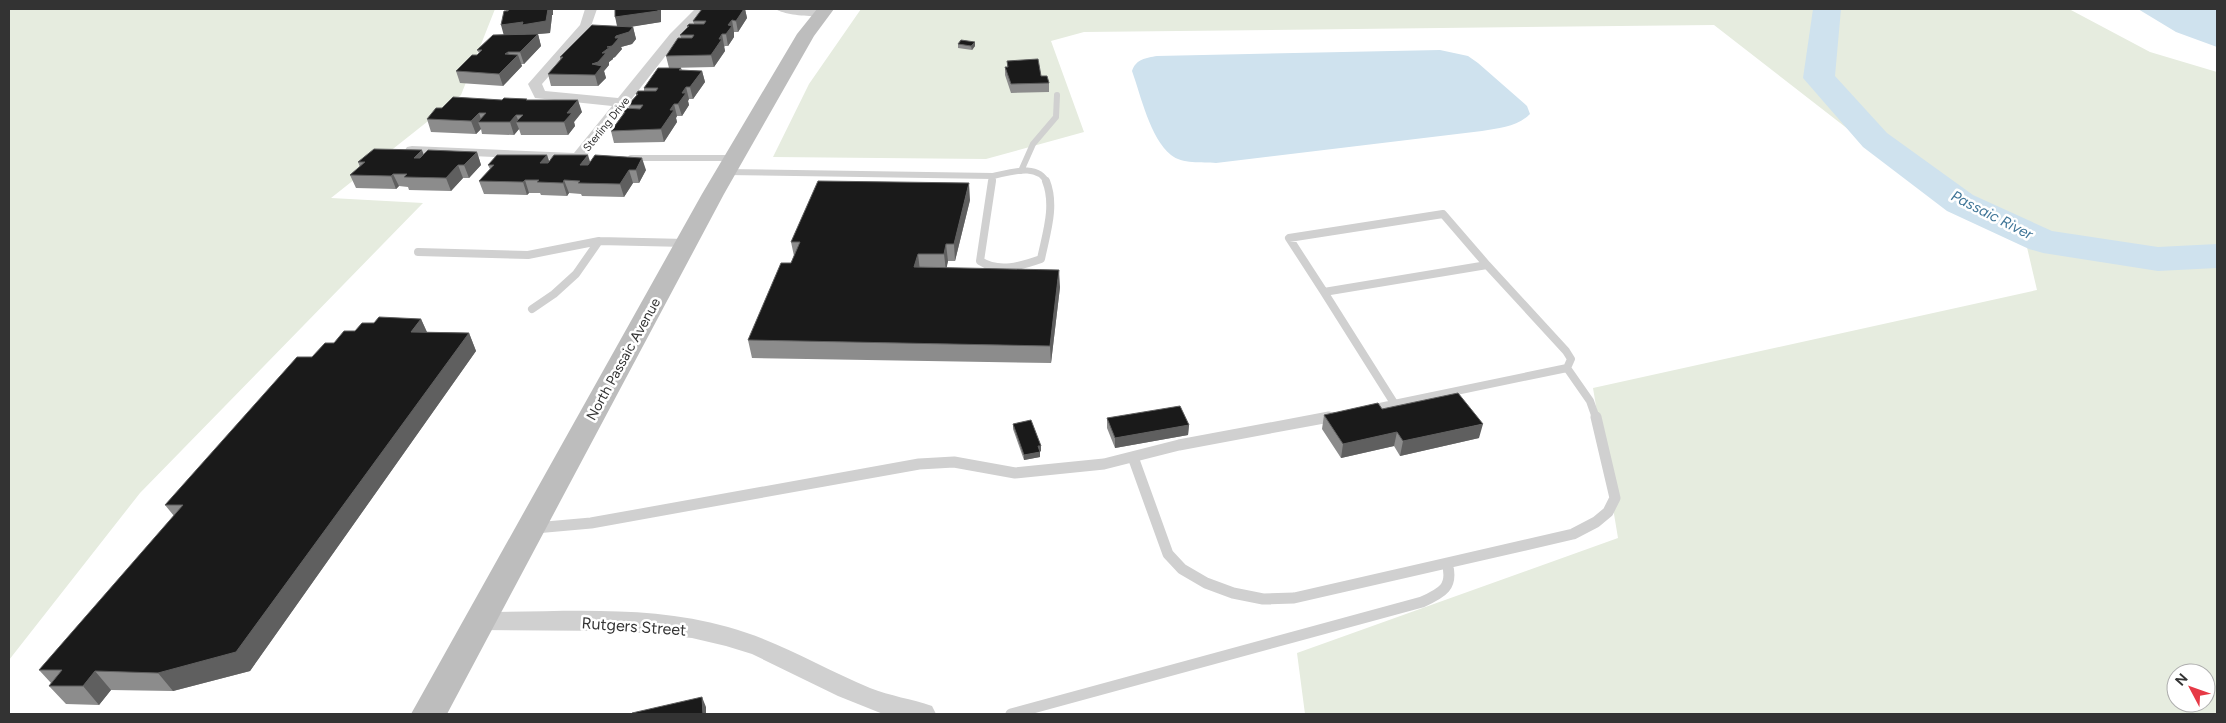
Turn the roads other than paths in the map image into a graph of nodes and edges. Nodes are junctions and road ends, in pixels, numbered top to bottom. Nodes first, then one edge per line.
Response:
1 (591, 9) edge
2 (701, 9) edge
3 (782, 9) edge
4 (824, 11) edge
5 (1057, 95) dead end
6 (622, 103) junction
7 (412, 150) edge
8 (628, 158) edge
9 (730, 165) junction
10 (1021, 171) junction
11 (993, 176) junction
12 (599, 241) junction
13 (686, 243) junction
14 (418, 252) dead end
15 (1487, 265) junction
16 (1324, 292) junction
17 (532, 310) dead end
18 (1567, 368) junction
19 (1394, 404) junction
20 (1361, 410) edge
21 (1343, 414) edge
22 (1133, 457) junction
23 (530, 528) junction
24 (1447, 563) junction
25 (479, 621) junction
26 (429, 714) edge
27 (924, 714) edge
28 (1011, 714) edge

1 - 6 street
2 - 6 street, Sterling Drive
3 - 4 street
4 - 9 main road, North Passaic Avenue
5 - 10 lane
6 - 7 street, Sterling Drive
8 - 9 lane
9 - 11 lane
9 - 13 main road, North Passaic Avenue
10 - 11 lane
10 - 11 lane
12 - 13 lane
12 - 14 lane
12 - 17 lane
13 - 23 main road, North Passaic Avenue
15 - 16 lane
15 - 16 lane
15 - 18 lane
16 - 19 lane
18 - 19 lane
18 - 24 lane
19 - 20 lane
21 - 22 lane
22 - 23 lane
22 - 24 lane
23 - 25 main road, North Passaic Avenue
24 - 28 lane
25 - 26 main road, North Passaic Avenue
25 - 27 street, Rutgers Street

